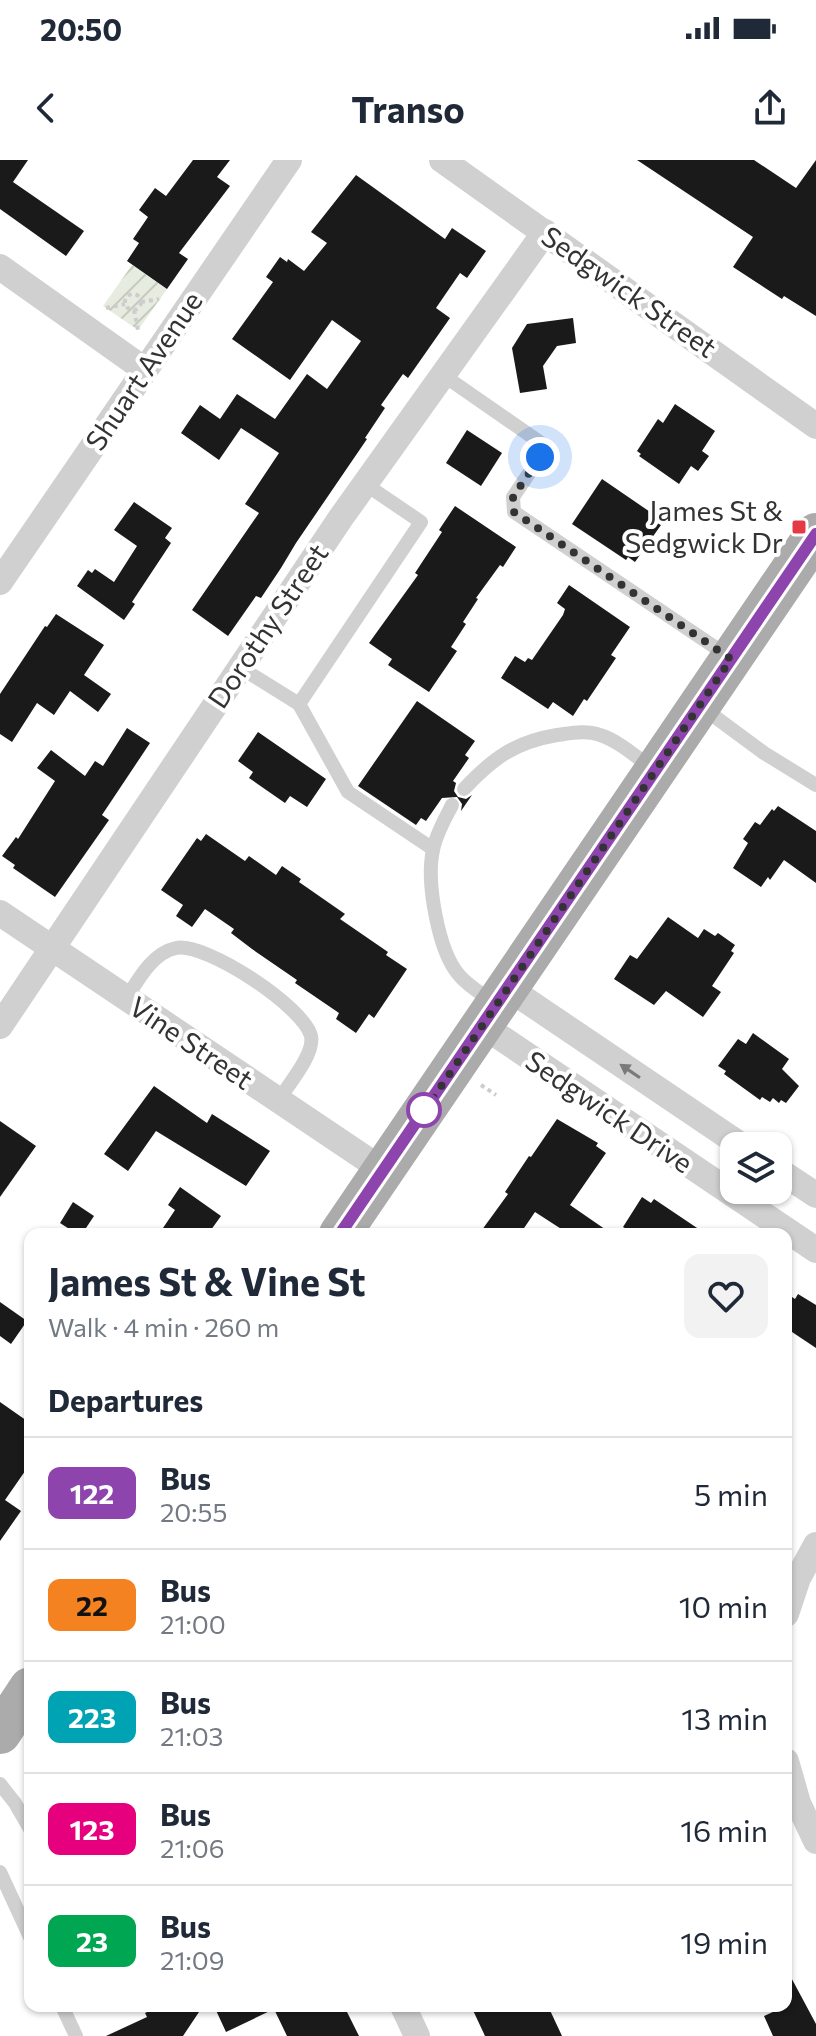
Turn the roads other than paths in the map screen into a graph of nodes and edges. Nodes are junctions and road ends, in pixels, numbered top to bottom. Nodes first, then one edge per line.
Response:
1 (289, 160) edge
2 (442, 160) edge
3 (545, 232) junction
4 (0, 267) edge
5 (145, 370) junction
6 (443, 375) junction
7 (816, 426) edge
8 (365, 484) junction
9 (816, 534) edge
10 (0, 582) edge
11 (731, 659) junction
12 (241, 668) junction
13 (299, 704) junction
14 (700, 706) junction
15 (656, 771) junction
16 (816, 785) edge
17 (464, 789) dead end
18 (452, 805) dead end
19 (433, 849) junction
20 (0, 913) edge
21 (51, 950) junction
22 (126, 999) junction
23 (496, 1006) junction
24 (0, 1026) edge
25 (278, 1101) junction
26 (680, 1105) junction
27 (721, 1132) edge
28 (657, 1145) junction
29 (384, 1171) junction
30 (792, 1179) edge
31 (816, 1195) edge
32 (344, 1228) edge
33 (812, 1239) edge
34 (816, 1545) edge
35 (792, 1596) edge
36 (792, 1782) edge
37 (0, 1784) edge
38 (24, 1819) edge
39 (816, 1841) edge
40 (0, 1872) edge
41 (24, 1924) edge
42 (65, 2012) edge
43 (406, 2012) edge
44 (76, 2036) edge
45 (417, 2036) edge

1 - 5 street, Shuart Avenue
2 - 3 street, Sedgwick Street
3 - 6 street, Dorothy Street
3 - 7 street, Sedgwick Street
4 - 5 street
5 - 10 street, Shuart Avenue
6 - 8 street, Dorothy Street
6 - 11 lane
8 - 12 street, Dorothy Street
8 - 13 lane
9 - 11 main road
11 - 14 main road
12 - 13 lane
12 - 21 street, Dorothy Street
13 - 19 lane
14 - 15 main road
14 - 16 lane
15 - 17 lane
15 - 23 main road
18 - 19 lane
19 - 23 lane
20 - 21 street, Vine Street
21 - 22 street, Vine Street
21 - 24 street, Dorothy Street
22 - 25 street, Vine Street
22 - 25 lane
26 -> 23 street, Sedgwick Drive
23 - 28 street, Sedgwick Drive
23 - 29 main road
25 - 29 street, Vine Street
26 - 27 street, Sedgwick Drive
26 - 28 street
28 - 33 street, Sedgwick Drive
29 - 32 main road
30 - 31 street
34 - 35 street
36 - 39 street
37 - 38 lane
40 - 41 lane
42 - 44 lane
43 - 45 street

